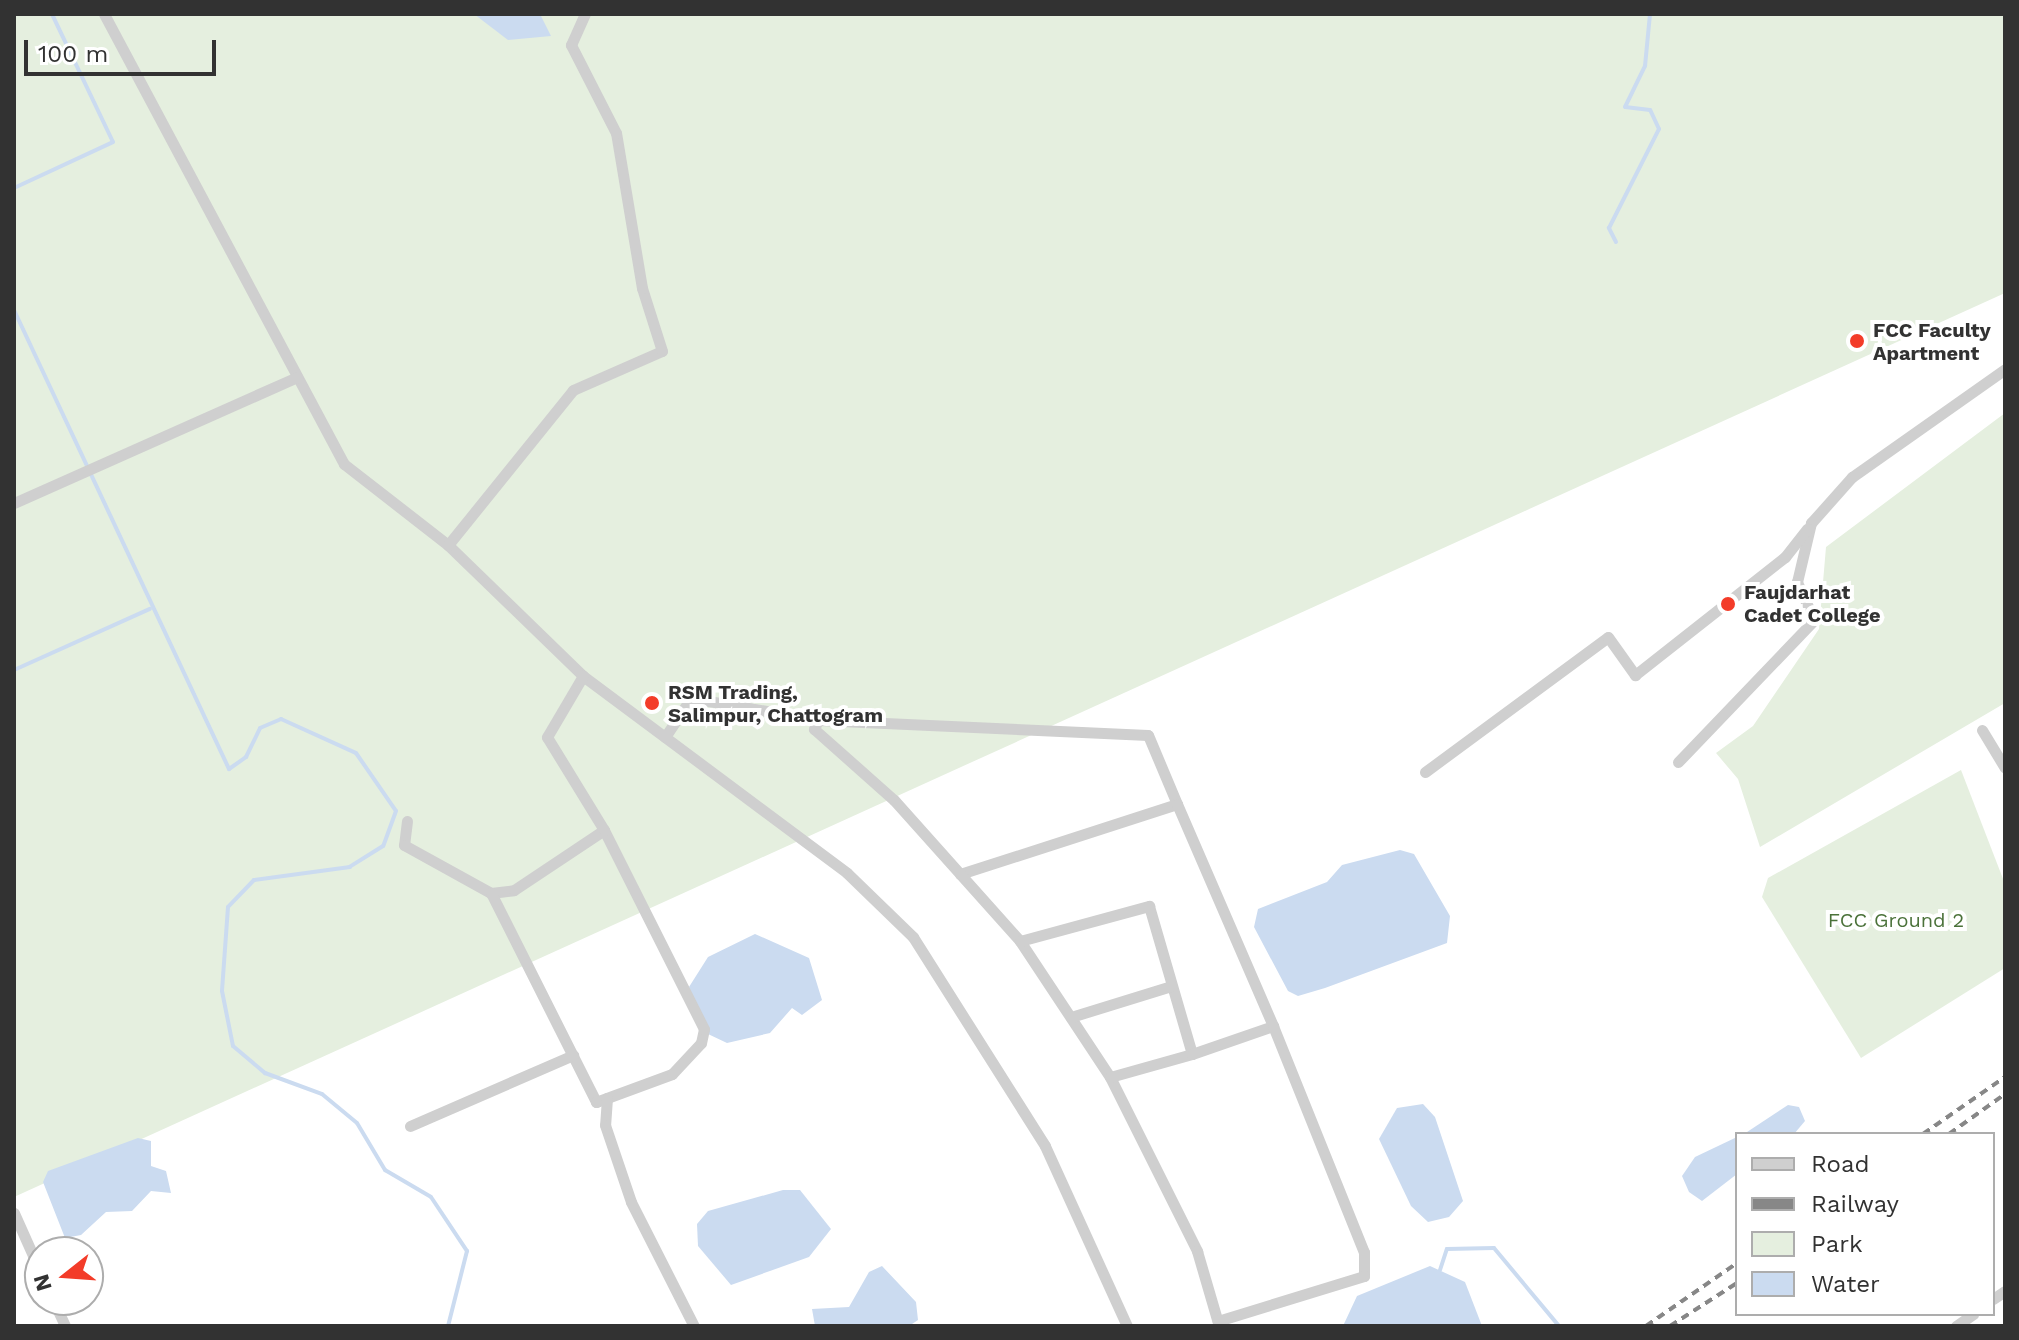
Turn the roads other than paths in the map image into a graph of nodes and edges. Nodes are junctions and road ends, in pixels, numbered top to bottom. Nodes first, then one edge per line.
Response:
1 (104, 14) edge
2 (585, 14) edge
3 (2005, 369) edge
4 (297, 377) junction
5 (14, 503) edge
6 (1811, 523) junction
7 (448, 545) junction
8 (583, 676) junction
9 (818, 720) junction
10 (1982, 730) dead end
11 (665, 737) junction
12 (1678, 762) dead end
13 (2005, 768) edge
14 (1425, 772) dead end
15 (1177, 804) junction
16 (407, 821) dead end
17 (604, 830) junction
18 (960, 874) junction
19 (491, 893) junction
20 (1020, 941) junction
21 (1171, 986) junction
22 (1071, 1017) junction
23 (1273, 1026) junction
24 (1192, 1054) junction
25 (573, 1055) junction
26 (1110, 1077) junction
27 (607, 1098) junction
28 (410, 1126) dead end
29 (14, 1213) edge
30 (24, 1236) edge
31 (1218, 1324) edge
32 (694, 1326) edge
33 (1127, 1326) edge

1 - 4 street
2 - 7 street
3 - 6 street
4 - 5 street
4 - 7 street
6 - 12 street
6 - 14 street
7 - 8 street
8 - 11 street
8 - 17 street
9 - 11 street
9 - 15 street
9 - 18 street
10 - 13 street
11 - 33 street
15 - 18 street
15 - 23 street
16 - 19 street
17 - 19 street
17 - 27 street
18 - 20 street
19 - 25 street
20 - 21 street
20 - 22 street
21 - 22 street
21 - 24 street
22 - 26 street
23 - 24 street
23 - 31 street
24 - 26 street
25 - 27 street
25 - 28 street
26 - 31 street
27 - 32 street
29 - 30 street

